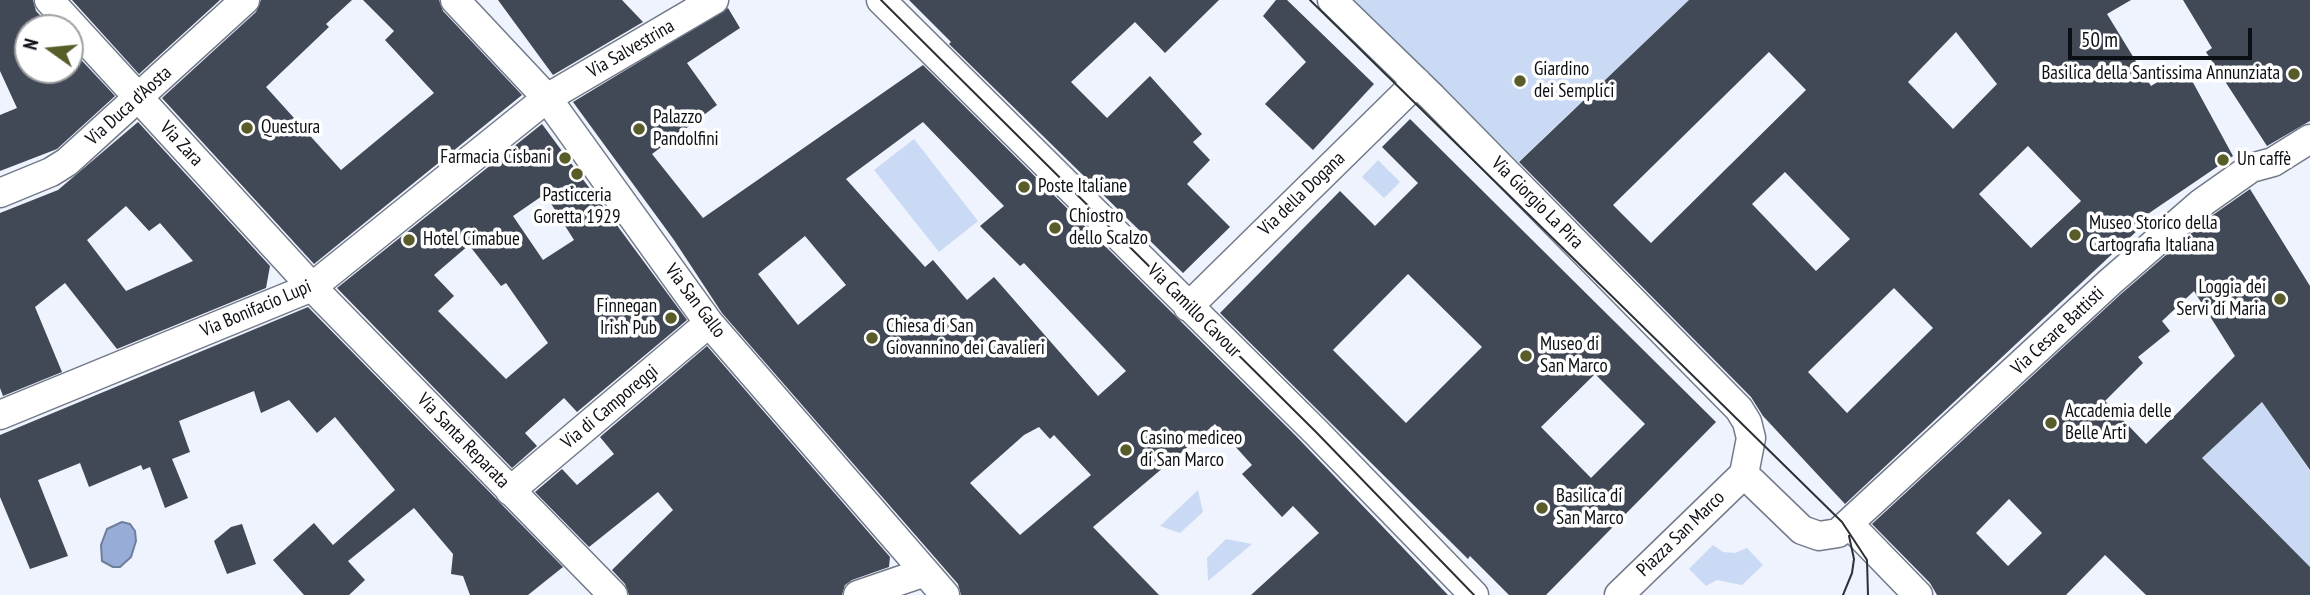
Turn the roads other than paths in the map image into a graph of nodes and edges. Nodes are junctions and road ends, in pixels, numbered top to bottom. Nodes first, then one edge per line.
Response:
1 (50, 0) edge
2 (245, 0) edge
3 (455, 0) edge
4 (714, 0) edge
5 (881, 0) edge
6 (1332, 0) edge
7 (1417, 82) junction
8 (139, 98) junction
9 (547, 98) junction
10 (2310, 139) edge
11 (0, 193) edge
12 (312, 287) junction
13 (1188, 306) junction
14 (709, 323) junction
15 (0, 415) edge
16 (1744, 474) junction
17 (510, 491) junction
18 (1852, 521) junction
19 (925, 572) junction
20 (613, 595) edge
21 (858, 595) edge
22 (945, 595) edge
23 (1474, 595) edge
24 (1619, 595) edge
25 (1918, 595) edge

1 - 8 street, Via Zara
2 - 8 street, Via Duca d'Aosta
3 - 9 street, Via San Gallo
4 - 9 street, Via Salvestrina
5 - 13 street, Via Camillo Cavour
6 - 7 street, Via Giorgio La Pira
7 - 13 street, Via della Dogana
7 - 16 street, Via Giorgio La Pira
8 - 11 street, Via Duca d'Aosta
8 - 12 street, Via Zara
9 - 12 street, Via Bonifacio Lupi
9 - 14 street, Via San Gallo
10 - 18 street, Via Cesare Battisti
12 - 15 street, Via Bonifacio Lupi
12 - 17 street, Via Santa Reparata
13 - 23 street, Via Camillo Cavour
14 - 17 street, Via di Camporeggi
14 - 19 street, Via San Gallo
16 - 18 street
16 - 24 street, Piazza San Marco
17 - 20 street, Via Santa Reparata
18 - 25 street
19 - 21 street
19 - 22 street, Via San Gallo

